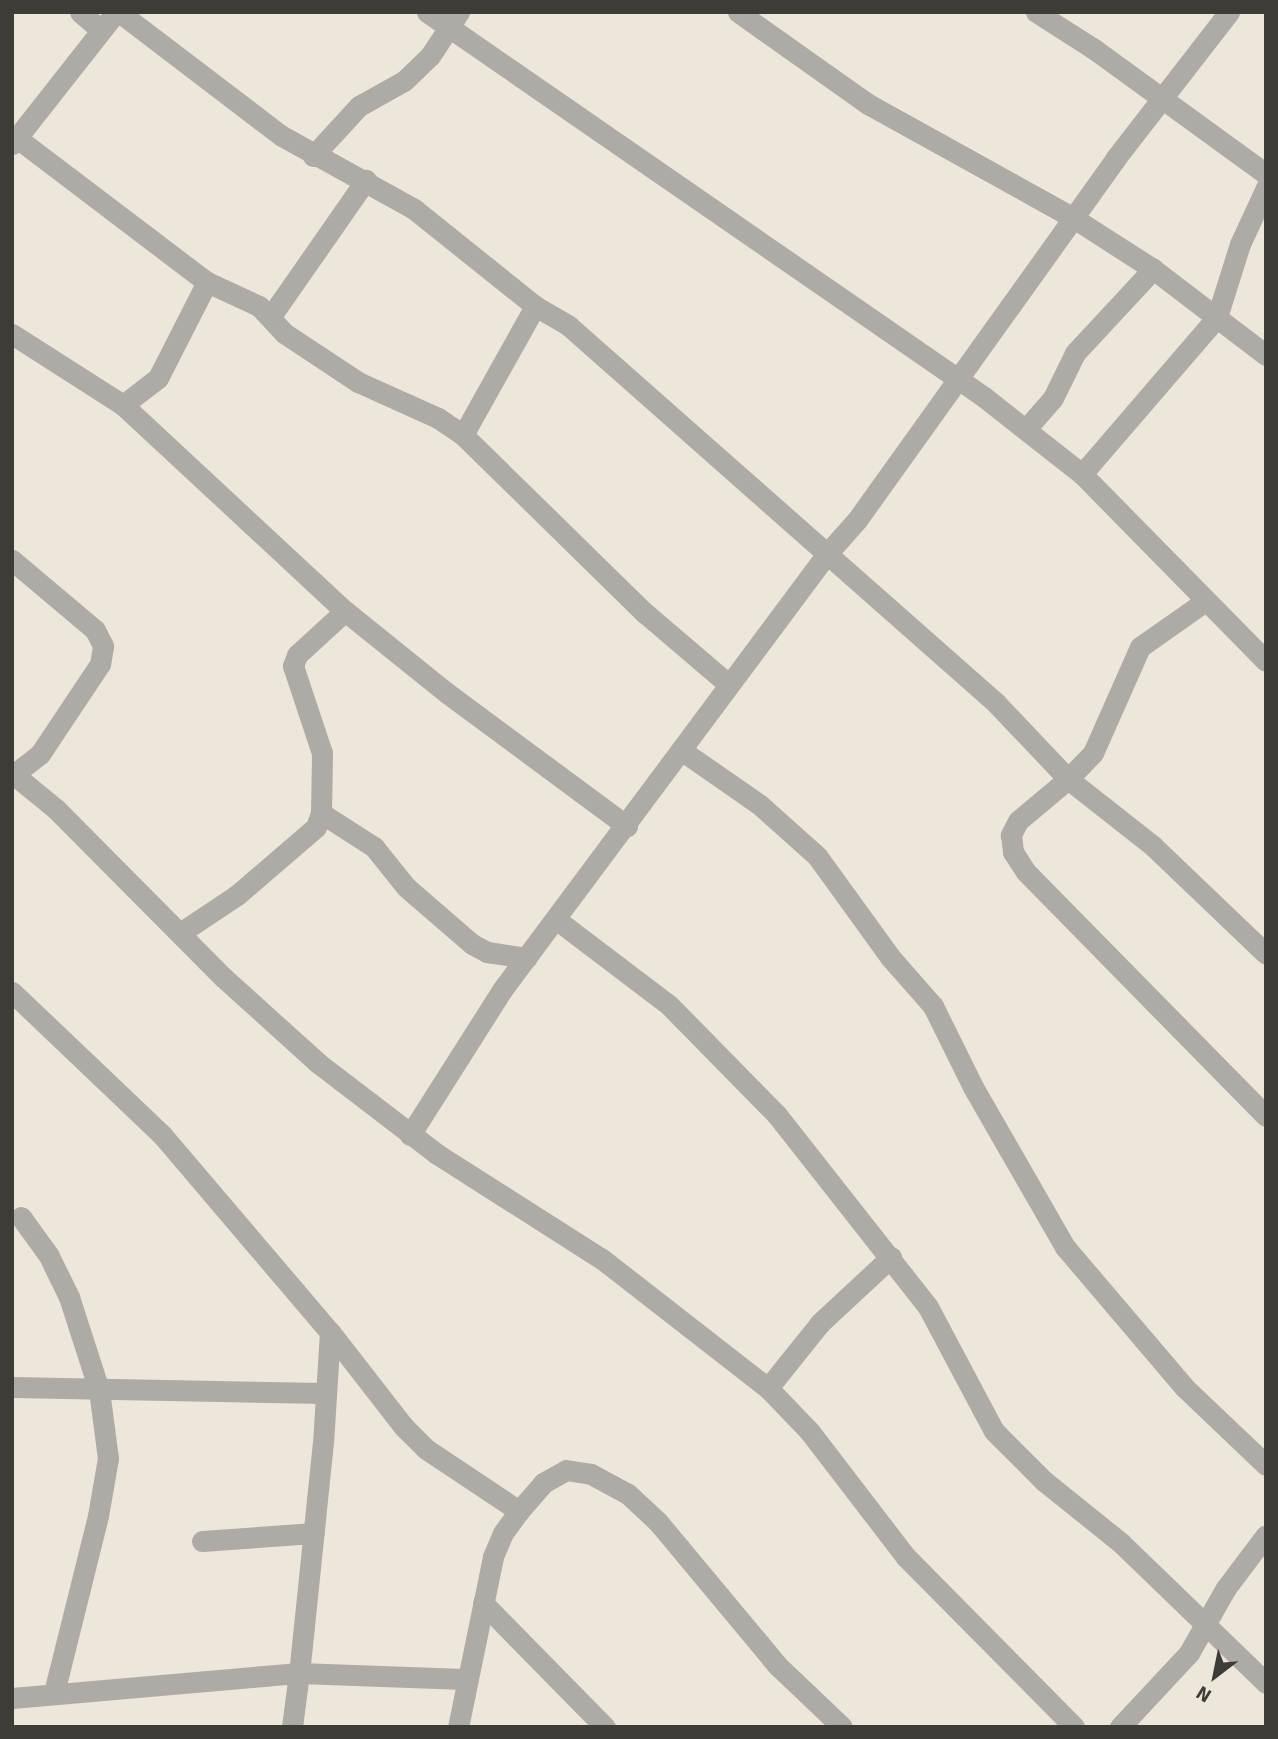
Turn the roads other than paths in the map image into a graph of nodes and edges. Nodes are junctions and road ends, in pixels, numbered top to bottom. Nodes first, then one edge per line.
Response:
1 (80, 12) edge
2 (117, 12) edge
3 (427, 12) edge
4 (738, 12) edge
5 (1036, 12) edge
6 (1229, 12) edge
7 (454, 20) edge
8 (101, 30) junction
9 (1162, 97) junction
10 (15, 141) edge
11 (313, 156) junction
12 (1266, 174) edge
13 (366, 180) junction
14 (1266, 188) edge
15 (1072, 217) junction
16 (1153, 269) junction
17 (207, 282) junction
18 (535, 306) junction
19 (271, 316) junction
20 (1217, 317) junction
21 (12, 334) edge
22 (1266, 355) edge
23 (957, 379) junction
24 (122, 405) junction
25 (1026, 429) junction
26 (463, 435) junction
27 (1082, 474) junction
28 (826, 555) junction
29 (12, 560) edge
30 (1204, 602) junction
31 (345, 611) junction
32 (1266, 661) edge
33 (728, 684) junction
34 (681, 750) junction
35 (13, 775) edge
36 (1068, 779) junction
37 (321, 813) junction
38 (627, 826) junction
39 (556, 920) junction
40 (180, 933) junction
41 (1266, 954) edge
42 (527, 958) junction
43 (12, 992) edge
44 (1265, 1113) edge
45 (410, 1135) junction
46 (21, 1217) dead end
47 (891, 1257) junction
48 (330, 1332) junction
49 (12, 1387) edge
50 (768, 1388) junction
51 (99, 1390) junction
52 (323, 1393) junction
53 (1266, 1465) edge
54 (519, 1510) junction
55 (314, 1533) junction
56 (1266, 1535) edge
57 (202, 1541) dead end
58 (483, 1603) junction
59 (1205, 1625) junction
60 (299, 1673) junction
61 (464, 1679) junction
62 (1266, 1683) edge
63 (54, 1693) junction
64 (12, 1698) edge
65 (292, 1727) edge
66 (458, 1727) edge
67 (605, 1727) edge
68 (842, 1727) edge
69 (1074, 1727) edge
70 (1120, 1727) edge

1 - 8 street
2 - 8 street
2 - 11 street
3 - 7 street
4 - 15 street
5 - 9 street
6 - 9 street
7 - 11 street
7 - 23 street
8 - 10 street
9 - 12 street
9 - 15 street
10 - 17 street
11 - 13 street
13 - 18 street
13 - 19 street
14 - 20 street
15 - 16 street
15 - 23 street
16 - 20 street
16 - 25 street
17 - 19 street
17 - 24 street
18 - 26 street
18 - 28 street
19 - 26 street
20 - 22 street
20 - 27 street
21 - 24 street
23 - 25 street
23 - 28 street
24 - 31 street
25 - 27 street
26 - 33 street
27 - 30 street
28 - 33 street
28 - 36 street
29 - 35 street
30 - 32 street
30 - 36 street
31 - 37 street
31 - 38 street
33 - 34 street
34 - 38 street
34 - 53 street
35 - 40 street
36 - 41 street
36 - 44 street
37 - 40 street
37 - 42 street
38 - 39 street
39 - 42 street
39 - 47 street
40 - 45 street
42 - 45 street
43 - 48 street
45 - 50 street
46 - 51 street
47 - 50 street
47 - 59 street
48 - 52 street
48 - 54 street
49 - 51 street
50 - 69 street
51 - 52 street
51 - 63 street
52 - 55 street
54 - 58 street
54 - 68 street
55 - 57 street
55 - 60 street
56 - 59 street
58 - 61 street
58 - 67 street
59 - 62 street
59 - 70 street
60 - 61 street
60 - 63 street
60 - 65 street
61 - 66 street
63 - 64 street

